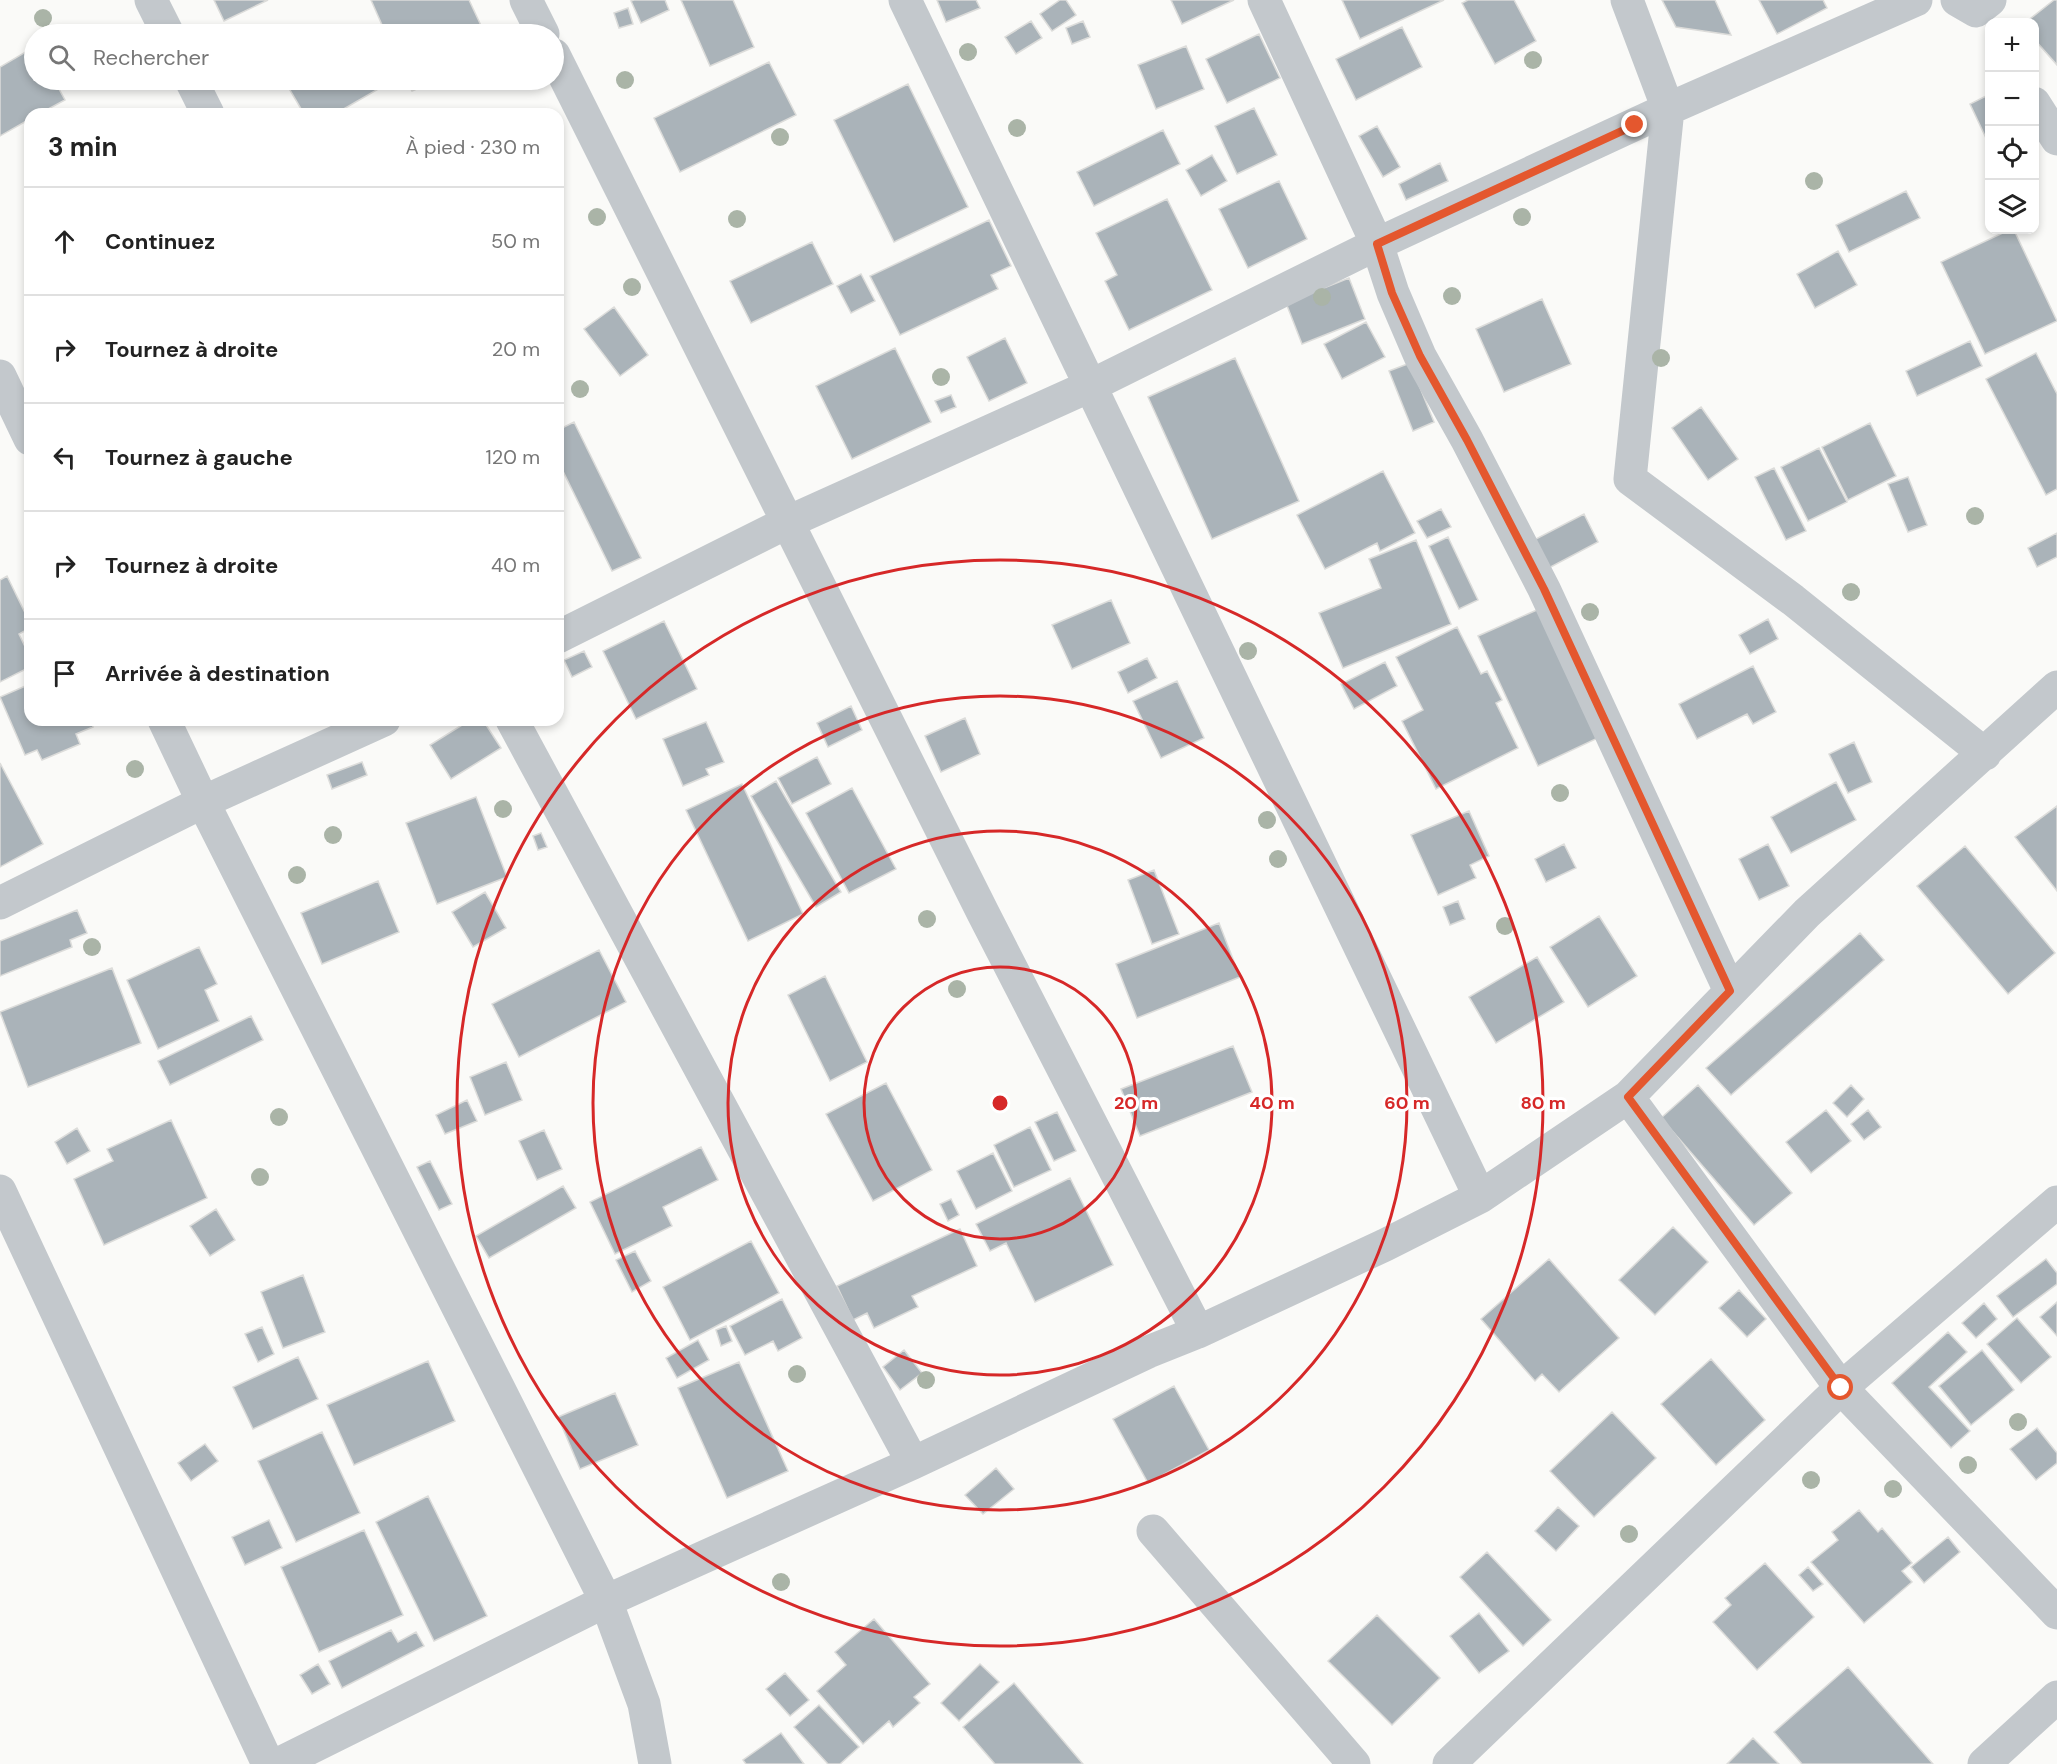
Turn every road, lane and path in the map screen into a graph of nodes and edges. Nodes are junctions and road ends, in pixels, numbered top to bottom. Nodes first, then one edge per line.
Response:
1 (151, 0) edge
2 (526, 0) edge
3 (905, 0) edge
4 (1264, 0) edge
5 (1627, 0) edge
6 (1916, 0) edge
7 (163, 24) edge
8 (538, 24) edge
9 (564, 75) edge
10 (196, 90) edge
11 (205, 108) edge
12 (1668, 109) junction
13 (2039, 111) edge
14 (2057, 139) edge
15 (1377, 244) junction
16 (0, 376) edge
17 (1090, 386) junction
18 (24, 426) edge
19 (788, 522) junction
20 (564, 634) edge
21 (2057, 687) edge
22 (167, 726) edge
23 (371, 726) edge
24 (515, 726) edge
25 (1985, 754) junction
26 (203, 802) junction
27 (0, 903) edge
28 (1730, 991) junction
29 (1628, 1097) junction
30 (0, 1191) edge
31 (1480, 1197) junction
32 (2057, 1202) edge
33 (1198, 1332) junction
34 (1841, 1388) junction
35 (913, 1463) junction
36 (1153, 1531) dead end
37 (606, 1601) junction
38 (2057, 1613) edge
39 (2057, 1697) edge
40 (268, 1764) edge
41 (278, 1764) edge
42 (655, 1764) edge
43 (1354, 1764) edge
44 (1449, 1764) edge
45 (1984, 1764) edge

1 - 7 street
2 - 8 street
3 - 17 street
4 - 15 street
5 - 12 street
6 - 12 street
9 - 19 street
10 - 11 street
12 - 15 street
12 - 25 street
13 - 14 street
15 - 17 street
15 - 28 street
16 - 18 street
17 - 19 street
17 - 31 street
19 - 20 street
19 - 33 street
21 - 25 street
22 - 26 street
23 - 26 street
24 - 35 street
25 - 28 street
26 - 27 street
26 - 37 street
28 - 29 street
29 - 31 street
29 - 34 street
30 - 40 street
31 - 33 street
32 - 34 street
33 - 35 street
34 - 38 street
34 - 44 street
35 - 37 street
36 - 43 street
37 - 41 street
37 - 42 street
39 - 45 street

